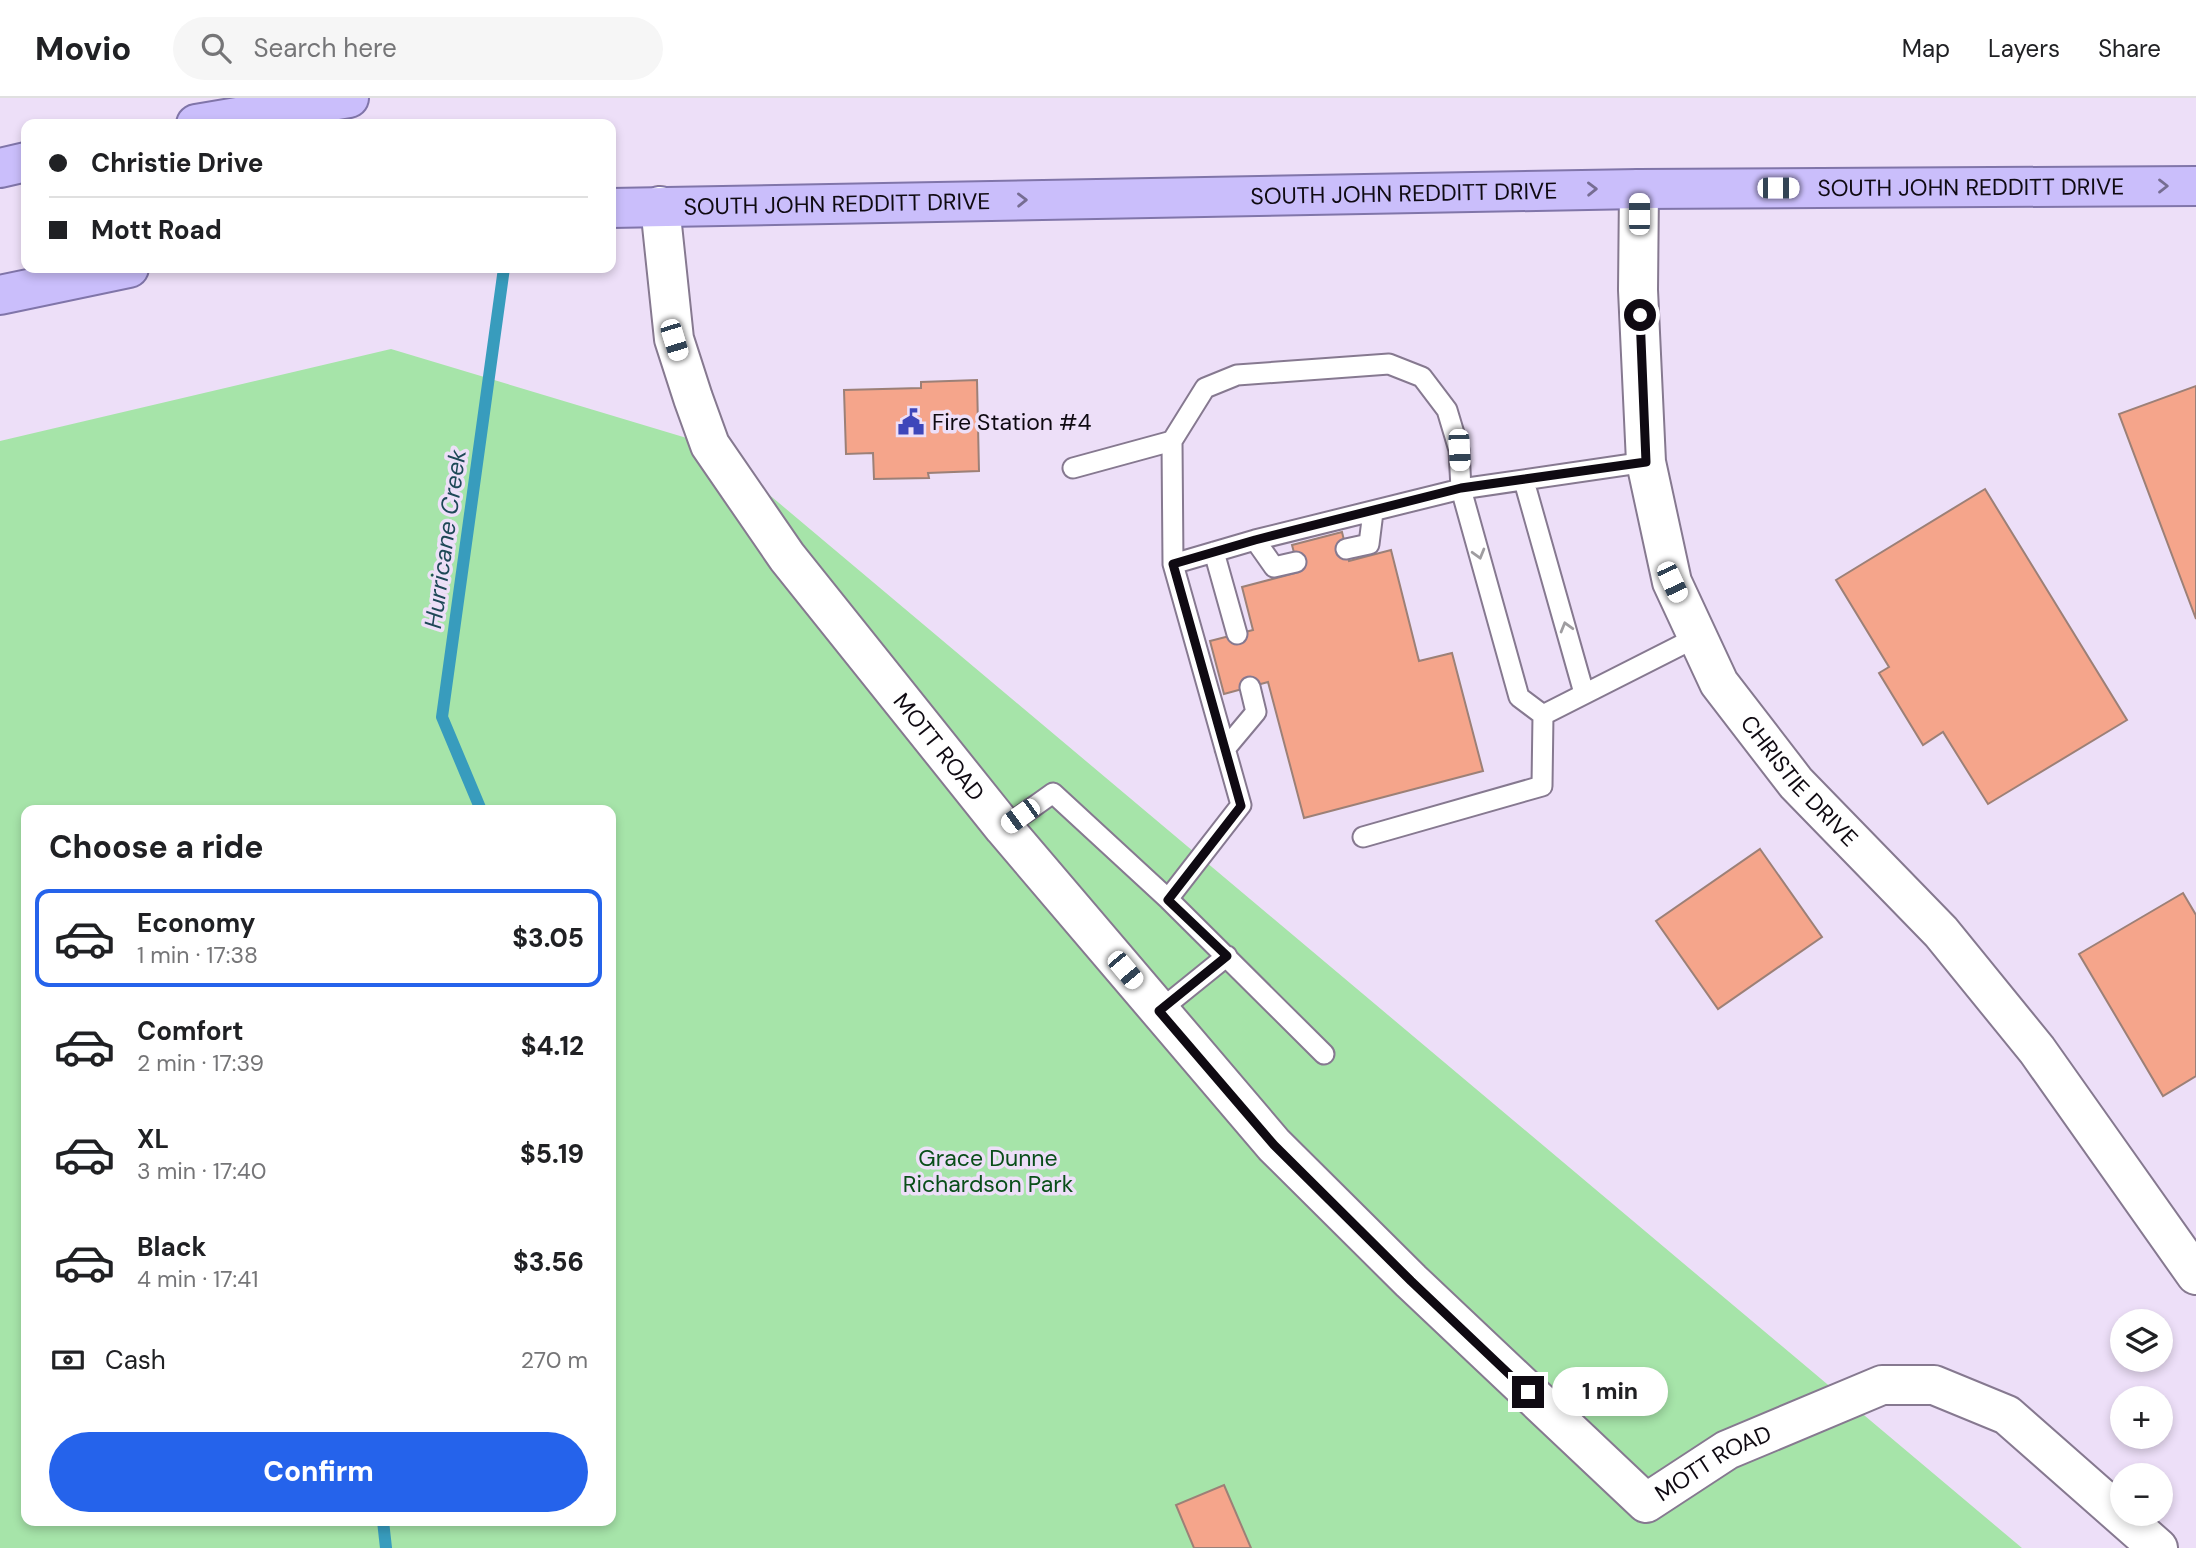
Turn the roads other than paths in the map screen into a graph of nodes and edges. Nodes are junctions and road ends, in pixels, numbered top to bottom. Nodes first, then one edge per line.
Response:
1 (349, 98) edge
2 (225, 119) edge
3 (21, 163) edge
4 (0, 167) edge
5 (2196, 186) edge
6 (1639, 189) junction
7 (660, 206) junction
8 (616, 208) edge
9 (105, 273) edge
10 (0, 295) edge
11 (1172, 441) junction
12 (1646, 462) junction
13 (1073, 468) dead end
14 (1524, 481) junction
15 (1461, 488) junction
16 (1373, 512) junction
17 (1255, 540) junction
18 (1346, 550) dead end
19 (1214, 552) junction
20 (1296, 562) dead end
21 (1173, 564) junction
22 (1237, 634) dead end
23 (1697, 636) junction
24 (1250, 687) dead end
25 (1584, 693) junction
26 (1544, 715) junction
27 (1226, 749) junction
28 (1004, 828) junction
29 (1363, 838) dead end
30 (1168, 900) junction
31 (1227, 956) junction
32 (1159, 1011) junction
33 (1324, 1054) dead end
34 (2196, 1275) edge
35 (2158, 1548) edge

1 - 2 highway
3 - 4 highway
6 -> 5 highway, SOUTH JOHN REDDITT DRIVE
7 -> 6 highway, SOUTH JOHN REDDITT DRIVE
6 - 12 street, CHRISTIE DRIVE
7 - 8 highway, SOUTH JOHN REDDITT DRIVE
7 - 28 street, MOTT ROAD
9 - 10 highway
11 - 13 lane
11 - 15 lane
11 - 21 lane
12 - 14 lane
12 - 23 street, CHRISTIE DRIVE
14 - 15 lane
25 -> 14 lane
15 - 16 lane
15 -> 26 lane
16 - 17 lane
16 - 18 lane
17 - 19 lane
17 - 20 lane
19 - 21 lane
19 - 22 lane
21 - 27 lane
23 - 25 lane
23 - 34 street, CHRISTIE DRIVE
24 - 27 lane
25 - 26 lane
26 - 29 lane
27 - 30 lane
28 - 30 lane
28 - 32 street, MOTT ROAD
30 - 31 lane
31 - 32 lane
31 - 33 lane
32 - 35 street, MOTT ROAD

